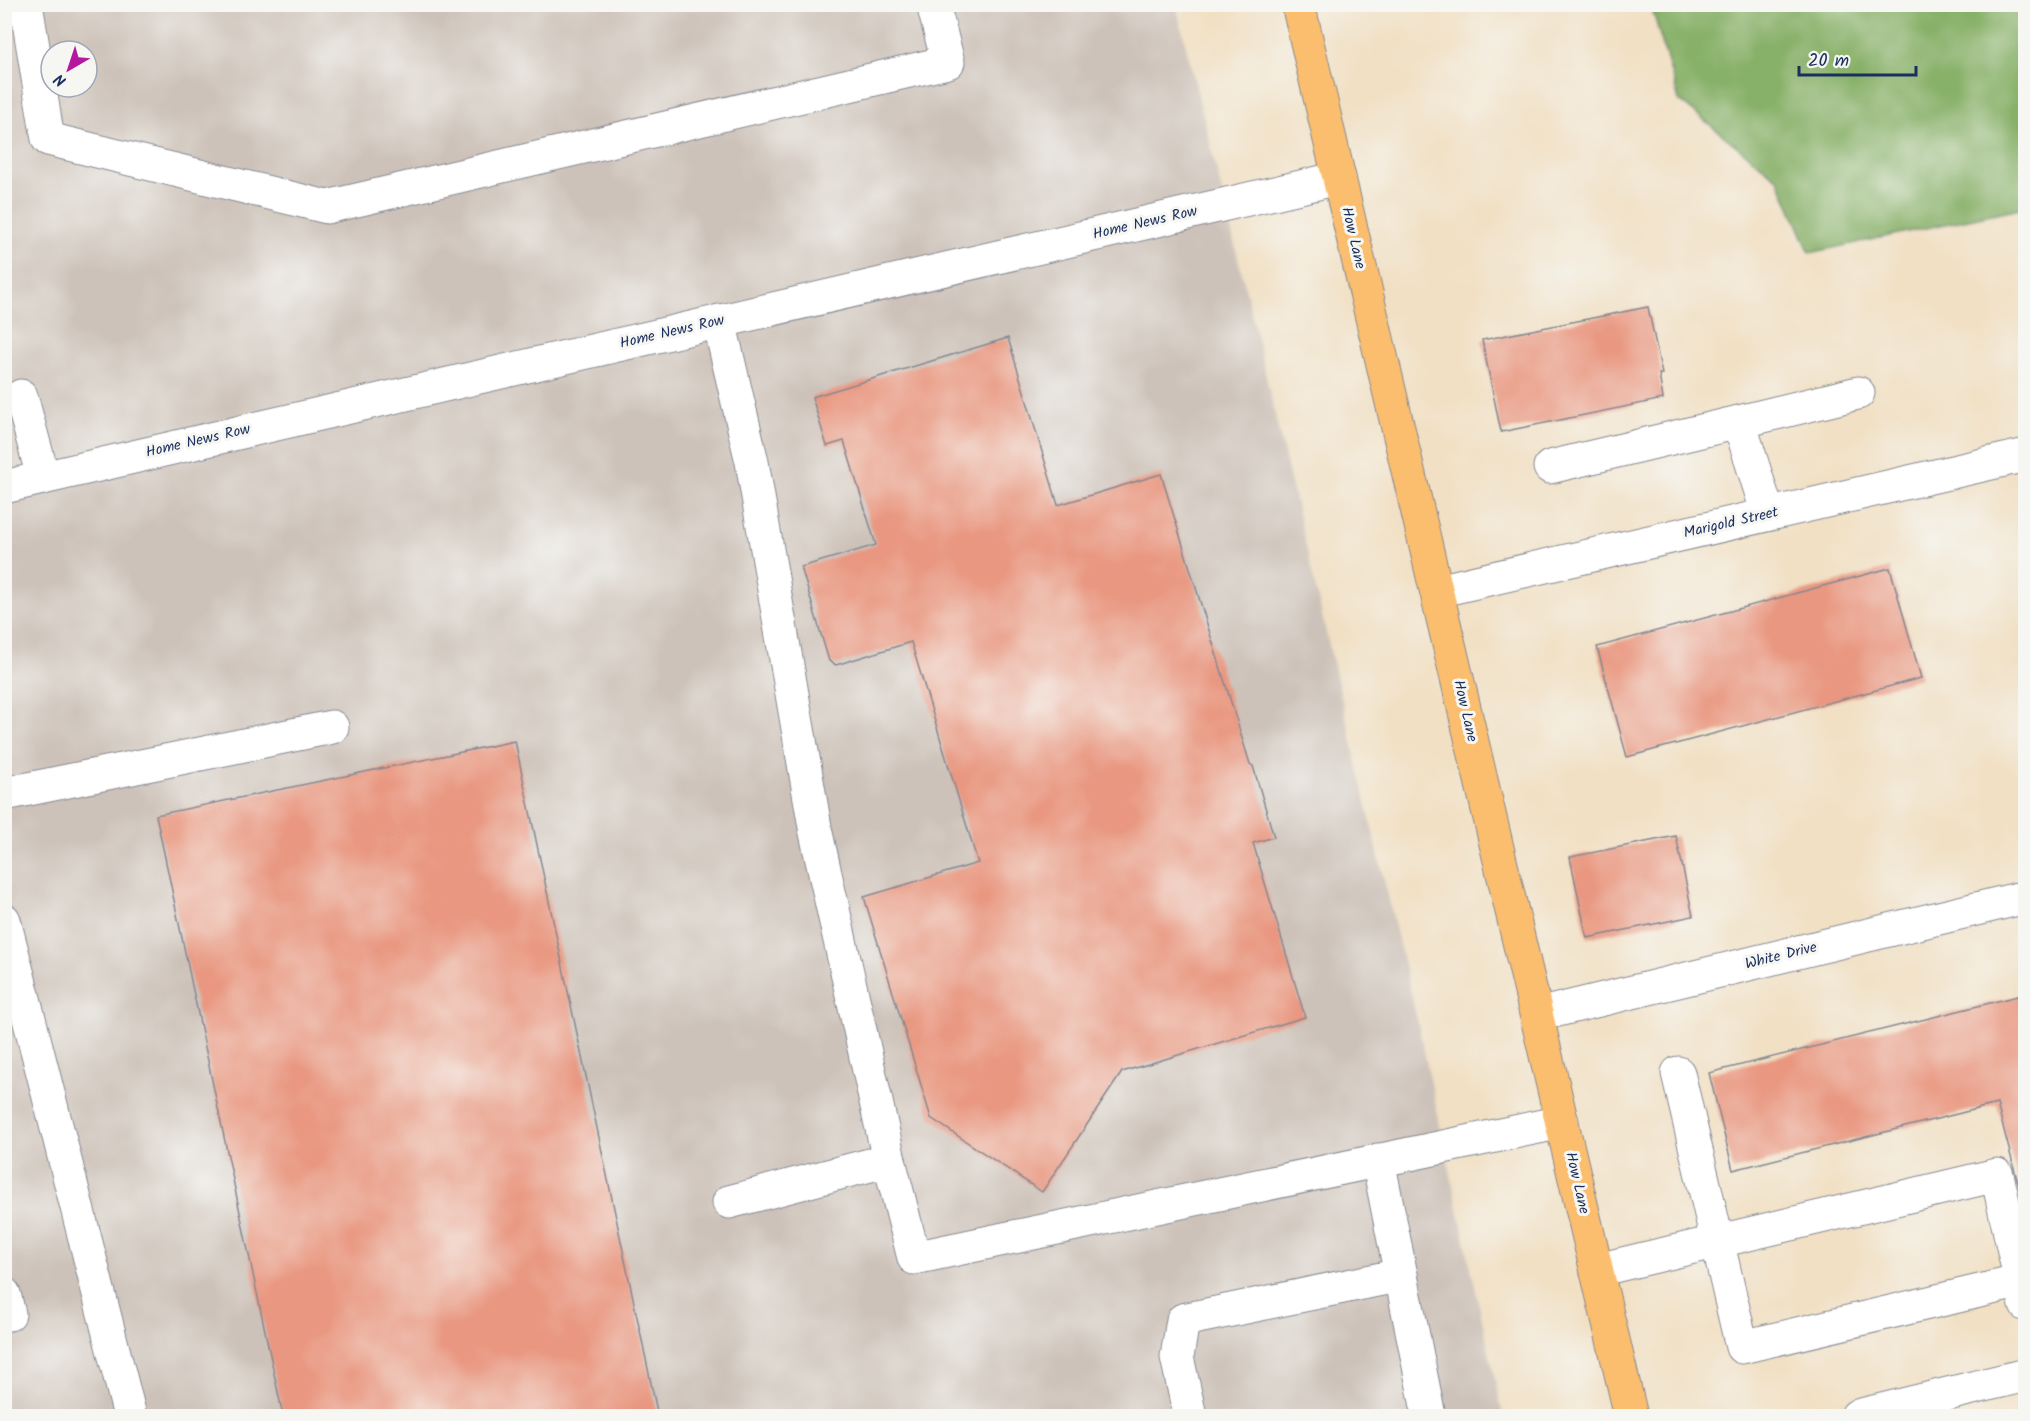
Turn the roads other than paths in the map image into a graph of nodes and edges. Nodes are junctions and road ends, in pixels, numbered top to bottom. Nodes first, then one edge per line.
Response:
1 (26, 4) edge
2 (933, 4) edge
3 (1298, 4) edge
4 (1339, 178) junction
5 (719, 321) junction
6 (1858, 393) dead end
7 (21, 396) dead end
8 (1739, 422) junction
9 (2025, 455) edge
10 (1550, 467) dead end
11 (43, 477) junction
12 (4, 487) edge
13 (1768, 514) junction
14 (1437, 591) junction
15 (332, 727) dead end
16 (4, 794) edge
17 (2025, 897) edge
18 (4, 920) edge
19 (1537, 1015) junction
20 (1678, 1073) dead end
21 (1562, 1122) junction
22 (888, 1160) junction
23 (1378, 1160) junction
24 (729, 1202) dead end
25 (1716, 1240) junction
26 (1597, 1270) junction
27 (1401, 1275) junction
28 (2024, 1289) edge
29 (2025, 1375) edge
30 (130, 1416) edge
31 (1190, 1416) edge
32 (1429, 1416) edge
33 (1631, 1416) edge
34 (1857, 1416) edge

1 - 2 street
3 - 4 main road, How Lane
4 - 5 street, Home News Row
4 - 14 main road, How Lane
5 - 11 street, Home News Row
5 - 22 street
6 - 8 street
7 - 11 street
8 - 10 street
8 - 13 street
9 - 13 street, Marigold Street
11 - 12 street, Home News Row
13 - 14 street, Marigold Street
14 - 19 main road, How Lane
15 - 16 street
17 - 19 street, White Drive
18 - 30 street
19 - 21 main road, How Lane
20 - 25 street
21 - 23 street
21 - 26 main road, How Lane
22 - 23 street
22 - 24 street
23 - 27 street
25 - 26 street
25 - 28 street
25 - 28 street
26 - 33 main road, How Lane
27 - 31 street
27 - 32 street
29 - 34 street

